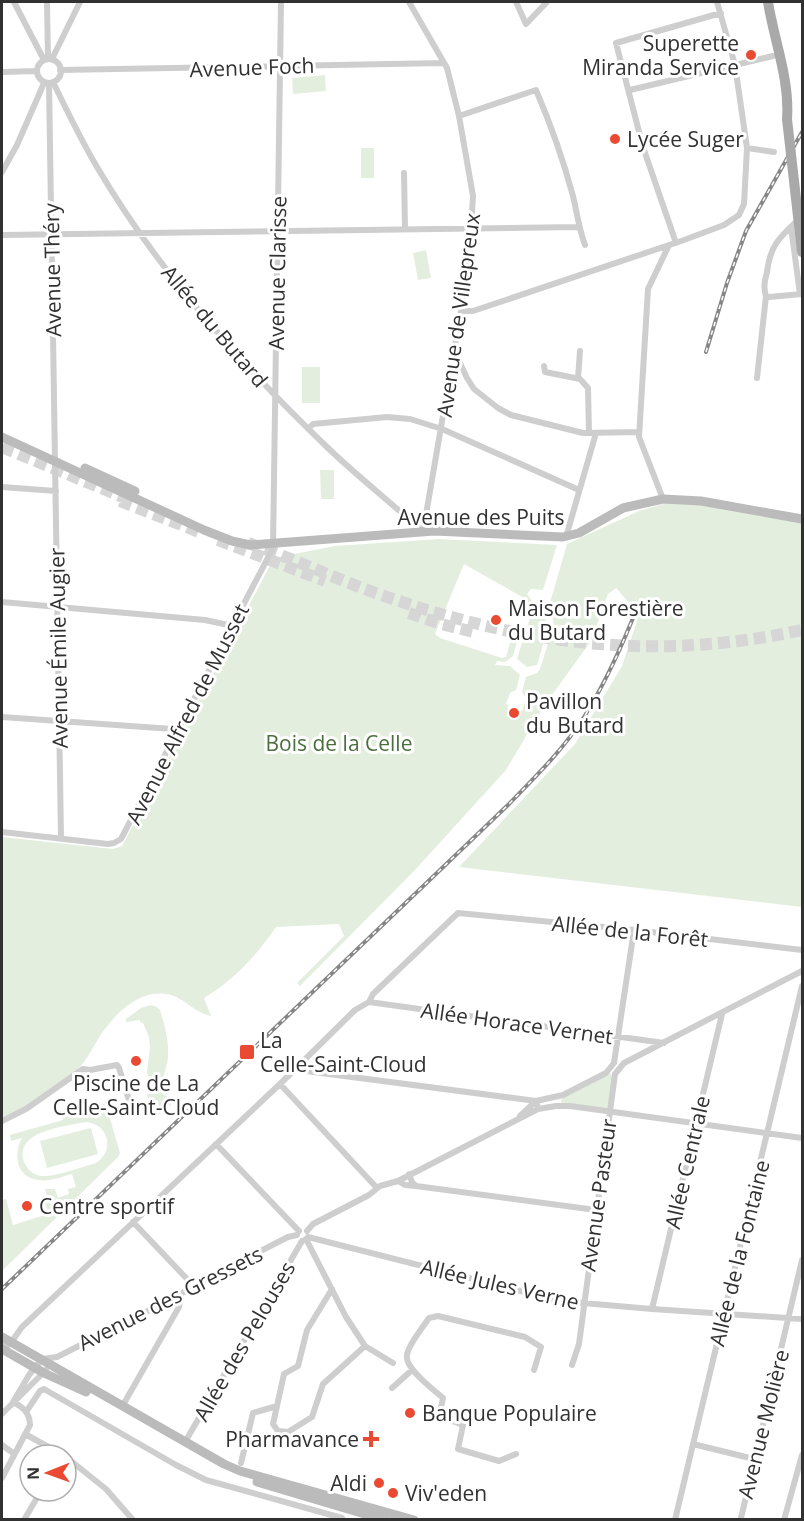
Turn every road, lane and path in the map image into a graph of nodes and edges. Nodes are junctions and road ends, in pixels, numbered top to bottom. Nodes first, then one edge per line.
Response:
1 (14, 2) edge
2 (47, 2) edge
3 (80, 2) edge
4 (282, 2) edge
5 (409, 2) edge
6 (516, 2) edge
7 (547, 2) edge
8 (717, 2) edge
9 (768, 2) edge
10 (721, 13) junction
11 (777, 56) junction
12 (48, 60) junction
13 (444, 63) junction
14 (735, 65) junction
15 (281, 66) junction
16 (60, 70) junction
17 (36, 71) junction
18 (2, 72) edge
19 (49, 83) junction
20 (630, 90) junction
21 (459, 116) junction
22 (747, 148) junction
23 (774, 153) dead end
24 (2, 172) edge
25 (404, 173) dead end
26 (802, 215) edge
27 (578, 226) junction
28 (790, 226) junction
29 (472, 228) junction
30 (405, 229) junction
31 (278, 231) junction
32 (139, 232) junction
33 (51, 234) junction
34 (2, 235) edge
35 (673, 244) junction
36 (585, 245) dead end
37 (802, 252) edge
38 (801, 294) edge
39 (766, 296) junction
40 (462, 311) junction
41 (580, 351) dead end
42 (455, 357) junction
43 (544, 366) dead end
44 (578, 378) junction
45 (758, 378) dead end
46 (275, 396) junction
47 (308, 429) junction
48 (442, 429) junction
49 (2, 431) edge
50 (639, 432) junction
51 (592, 433) junction
52 (2, 437) edge
53 (56, 459) junction
54 (2, 487) edge
55 (579, 490) junction
56 (56, 491) junction
57 (663, 499) junction
58 (802, 519) edge
59 (423, 532) junction
60 (566, 537) junction
61 (273, 544) junction
62 (2, 602) edge
63 (57, 607) junction
64 (232, 627) junction
65 (2, 717) edge
66 (59, 721) junction
67 (178, 731) junction
68 (2, 832) edge
69 (61, 838) junction
70 (633, 930) junction
71 (802, 950) edge
72 (802, 971) edge
73 (802, 986) edge
74 (369, 1002) junction
75 (722, 1014) junction
76 (619, 1037) junction
77 (664, 1042) junction
78 (298, 1065) junction
79 (280, 1084) junction
80 (563, 1095) junction
81 (129, 1100) dead end
82 (536, 1101) junction
83 (562, 1106) junction
84 (541, 1108) junction
85 (609, 1112) junction
86 (517, 1119) junction
87 (2, 1121) edge
88 (697, 1124) junction
89 (768, 1134) junction
90 (802, 1138) edge
91 (216, 1144) junction
92 (409, 1174) junction
93 (398, 1181) junction
94 (416, 1186) junction
95 (377, 1188) junction
96 (596, 1210) junction
97 (133, 1222) junction
98 (303, 1236) junction
99 (802, 1260) edge
100 (192, 1286) junction
101 (332, 1289) junction
102 (182, 1294) junction
103 (583, 1304) junction
104 (652, 1310) junction
105 (724, 1315) junction
106 (789, 1318) junction
107 (802, 1319) edge
108 (2, 1337) edge
109 (12, 1342) junction
110 (2, 1344) edge
111 (365, 1346) junction
112 (2, 1349) edge
113 (393, 1363) dead end
114 (572, 1365) dead end
115 (45, 1366) junction
116 (35, 1368) junction
117 (412, 1370) junction
118 (534, 1370) dead end
119 (392, 1388) dead end
120 (13, 1402) junction
121 (123, 1405) junction
122 (277, 1406) junction
123 (26, 1412) junction
124 (2, 1414) edge
125 (25, 1434) junction
126 (185, 1442) junction
127 (41, 1443) edge
128 (693, 1444) junction
129 (2, 1445) edge
130 (13, 1453) junction
131 (516, 1454) dead end
132 (802, 1455) edge
133 (754, 1459) junction
134 (240, 1463) dead end
135 (78, 1467) edge
136 (2, 1478) edge
137 (34, 1503) edge
138 (342, 1503) junction
139 (366, 1513) edge
140 (741, 1518) dead end
141 (344, 1519) edge
142 (24, 1520) edge
143 (133, 1520) edge
144 (385, 1520) edge
145 (414, 1520) edge
146 (675, 1520) edge
147 (784, 1520) edge

1 - 12 street
2 - 12 street
3 - 12 street
4 - 15 street, Avenue Clarisse
5 - 13 street, Avenue de Villepreux
6 - 7 street
8 - 10 street
9 - 11 main road
10 - 14 street
10 - 20 street
11 - 14 street
11 - 37 main road, bridge
12 - 16 street
12 - 17 street
13 - 15 street, Avenue Foch
13 - 21 street, Avenue de Villepreux
14 - 20 street
14 - 22 street
15 - 16 street, Avenue Foch
15 - 31 street, Avenue Clarisse
16 - 19 street
17 - 18 street
17 - 19 street
19 - 24 street
19 - 32 street, Allée du Butard
19 - 33 street, Avenue Théry
20 - 35 street
21 - 27 street
21 - 29 street, Avenue de Villepreux
22 - 23 street
22 - 35 street
25 - 30 street
26 - 28 street
27 - 29 street
27 - 36 street
28 - 38 street
28 - 39 street
29 - 30 street
29 - 40 street, Avenue de Villepreux
30 - 31 street
31 - 32 street
31 - 46 street, Avenue Clarisse
32 - 33 street
32 - 46 street, Allée du Butard
33 - 34 street
33 - 53 street, Avenue Théry
35 - 40 street
35 - 50 street
38 - 39 street
39 - 45 street
40 - 42 street, Avenue de Villepreux
41 - 44 street
42 - 48 street, Avenue de Villepreux
42 - 51 street
43 - 44 street
44 - 51 street
46 - 47 street, Allée du Butard
46 - 61 street, Avenue Clarisse
47 - 48 street
47 - 59 street, Allée du Butard
48 - 55 street
48 - 59 street, Avenue de Villepreux
49 - 53 street, Avenue des Puits
50 - 51 street
50 - 57 street
51 - 55 street
52 - 53 street, Avenue des Puits
53 - 56 street, Avenue Émile Augier
53 - 61 street, Avenue des Puits
54 - 56 street
55 - 60 street
56 - 63 street, Avenue Émile Augier
57 - 58 street, Avenue des Puits
57 - 60 street, Avenue des Puits
59 - 60 street, Avenue des Puits
59 - 61 street, Avenue des Puits
61 - 64 street, Avenue Alfred de Musset
62 - 63 street
63 - 64 street
63 - 66 street, Avenue Émile Augier
64 - 67 street, Avenue Alfred de Musset
65 - 66 street
66 - 67 street
66 - 69 street, Avenue Émile Augier
67 - 69 street, Avenue Alfred de Musset
68 - 69 street, Avenue Alfred de Musset
70 - 71 street, Allée de la Forêt
70 - 74 street, Allée de la Forêt
70 - 76 street
72 - 75 street
73 - 89 street, Allée de la Fontaine
74 - 76 street, Allée Horace Vernet
74 - 78 street
75 - 77 street
75 - 88 street, Allée Centrale
76 - 77 street, Allée Horace Vernet
76 - 80 street
77 - 85 street, Avenue Pasteur
78 - 79 street
78 - 82 street
79 - 91 street
79 - 95 street
80 - 82 street
80 - 83 street
81 - 87 street
82 - 84 street
82 - 86 street, Avenue des Gressets
83 - 84 street, Avenue des Gressets
83 - 85 street, Avenue des Gressets
84 - 86 street, Avenue des Gressets
85 - 88 street, Avenue des Gressets
85 - 96 street, Avenue Pasteur
86 - 92 street, Avenue des Gressets
88 - 89 street, Avenue des Gressets
88 - 104 street, Allée Centrale
89 - 90 street, Avenue des Gressets
89 - 105 street, Allée de la Fontaine
91 - 97 street
91 - 98 street
92 - 93 street, Avenue des Gressets
92 - 94 street
93 - 94 street
93 - 95 street, Avenue des Gressets
94 - 96 street
95 - 98 street, Avenue des Gressets
96 - 103 street, Avenue Pasteur
97 - 100 street
97 - 109 street
98 - 100 street, Avenue des Gressets
98 - 101 street
98 - 103 street, Allée Jules Verne
98 - 126 street, Allée des Pelouses
99 - 106 street, Avenue Molière
100 - 102 street, Avenue des Gressets
101 - 111 street
101 - 122 street
102 - 115 street, Avenue des Gressets
102 - 121 street
103 - 104 street, Allée Jules Verne
103 - 114 street, Avenue Pasteur
104 - 105 street, Allée Jules Verne
105 - 106 street, Allée Jules Verne
105 - 128 street, Allée de la Fontaine
106 - 107 street, Allée Jules Verne
106 - 133 street, Avenue Molière
108 - 109 street
109 - 110 street
109 - 115 street
111 - 113 street
111 - 122 street
112 - 116 street
115 - 116 street
115 - 120 street
115 - 121 street
115 - 138 street
116 - 120 street
117 - 118 street
117 - 119 street
117 - 131 street
120 - 123 street
120 - 124 street
121 - 126 street
122 - 134 street
123 - 125 street
123 - 141 street
125 - 127 street
125 - 130 street
126 - 138 street
128 - 133 street
128 - 146 street, Allée de la Fontaine
129 - 130 street
130 - 136 street
132 - 147 street
133 - 140 street, Avenue Molière
135 - 143 street
137 - 142 street
138 - 139 street
138 - 141 street
139 - 144 street
139 - 145 street

